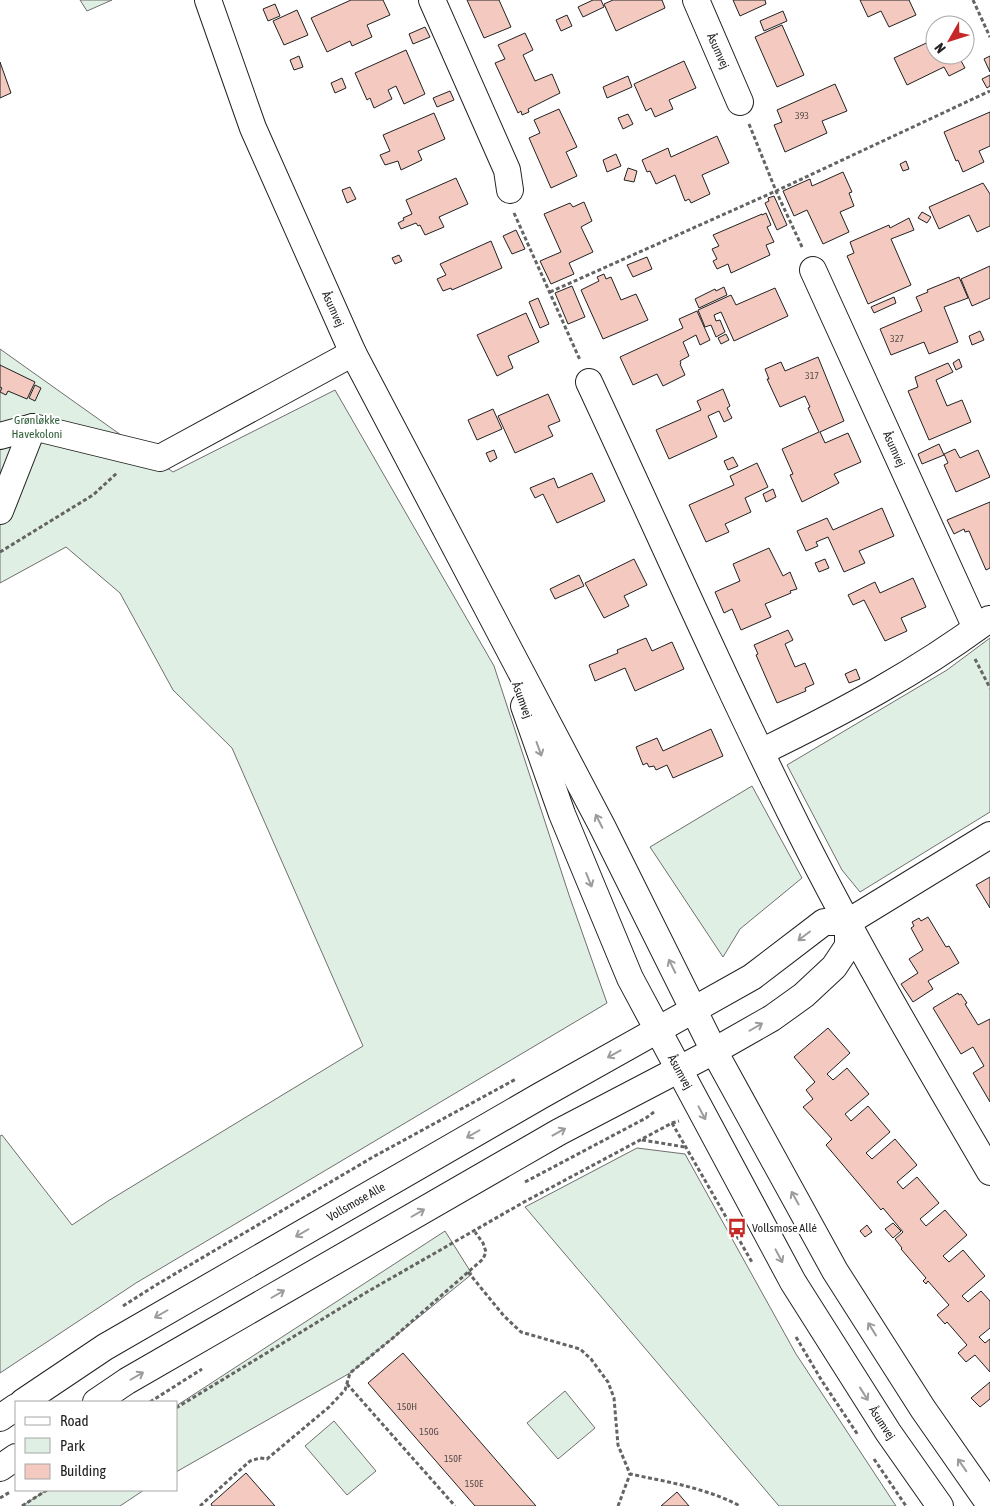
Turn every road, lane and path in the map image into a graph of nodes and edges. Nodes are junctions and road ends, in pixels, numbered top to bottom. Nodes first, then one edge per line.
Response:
1 (208, 0) edge
2 (432, 0) edge
3 (696, 0) edge
4 (973, 0) edge
5 (990, 37) edge
6 (990, 91) edge
7 (740, 102) joint
8 (510, 190) joint
9 (776, 191) junction
10 (813, 270) joint
11 (550, 292) junction
12 (352, 353) junction
13 (589, 382) joint
14 (33, 427) junction
15 (0, 436) edge
16 (139, 454) junction
17 (0, 511) edge
18 (0, 552) edge
19 (486, 605) junction
20 (977, 628) edge
21 (990, 688) edge
22 (761, 752) junction
23 (990, 834) edge
24 (848, 922) junction
25 (694, 1010) junction
26 (657, 1031) junction
27 (714, 1051) junction
28 (679, 1070) junction
29 (703, 1115) junction
30 (640, 1140) junction
31 (686, 1147) dead end
32 (990, 1172) edge
33 (475, 1232) junction
34 (468, 1272) junction
35 (347, 1384) junction
36 (24, 1401) edge
37 (97, 1401) edge
38 (178, 1407) edge
39 (15, 1408) edge
40 (0, 1418) edge
41 (15, 1458) edge
42 (0, 1468) edge
43 (630, 1474) junction
44 (15, 1489) edge
45 (45, 1491) edge
46 (0, 1498) edge
47 (990, 1504) edge
48 (22, 1506) edge
49 (200, 1506) edge
50 (455, 1506) edge
51 (618, 1506) edge
52 (740, 1506) edge
53 (940, 1506) edge

1 - 12 street, Åsumvej
2 - 8 street
3 - 7 street, Åsumvej
4 - 5 path
6 - 9 path
7 - 9 path
8 - 11 path
9 - 10 path
9 - 11 path
10 - 20 street, Åsumvej
11 - 13 path
12 - 16 street
12 - 19 street, Åsumvej
13 - 22 street
14 - 15 street
14 - 16 street
14 - 17 street
16 - 18 path
25 -> 19 street, Åsumvej
19 -> 26 street, Åsumvej
20 - 21 path
20 - 22 street
22 - 24 street
23 - 24 street
24 -> 25 street
27 -> 24 street
24 - 32 street
25 - 26 street, Vollsmose Alle
25 - 27 street, Åsumvej
26 - 28 street, Åsumvej
26 -> 36 street, Vollsmose Alle
27 - 28 street
47 -> 27 street, Åsumvej
28 -> 29 street, Åsumvej
37 -> 28 street
29 - 30 path
29 -> 53 street, Åsumvej
30 - 31 path
30 - 33 path
33 - 34 path
33 - 38 path
34 - 35 path
34 - 43 path
35 - 49 path
35 - 50 path
39 - 40 street
41 - 42 street
43 - 51 path
43 - 52 path
44 - 46 path
45 - 48 path

